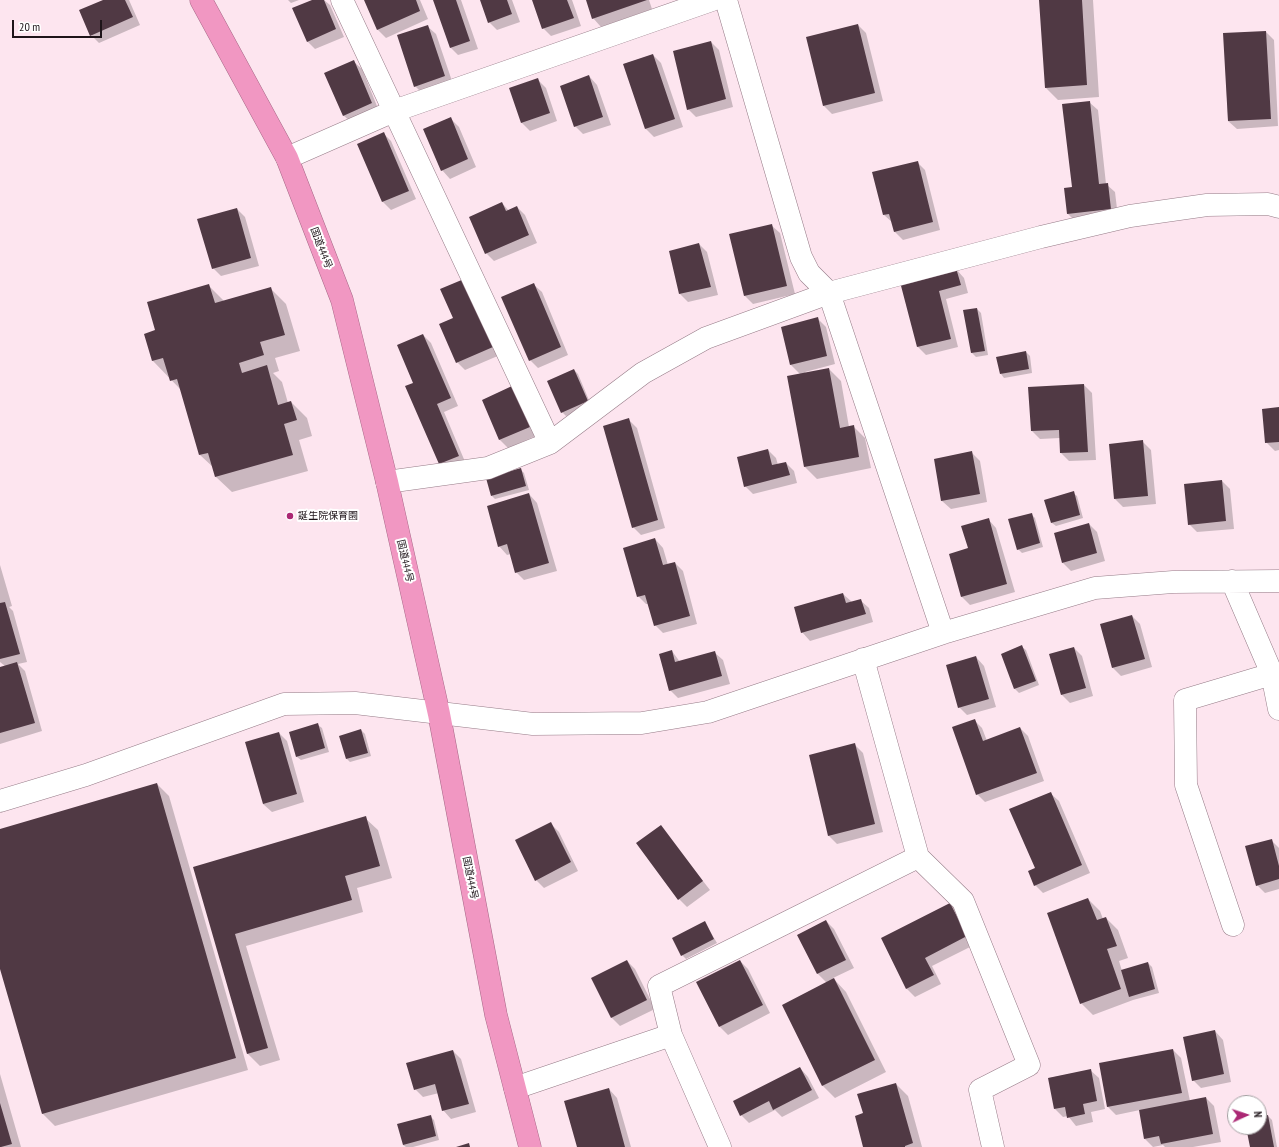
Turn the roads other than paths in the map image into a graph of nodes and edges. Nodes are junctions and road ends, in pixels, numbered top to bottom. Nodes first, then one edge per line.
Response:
1 (201, 0) edge
2 (342, 0) edge
3 (712, 0) edge
4 (726, 0) edge
5 (394, 110) junction
6 (286, 158) junction
7 (1279, 207) edge
8 (829, 293) junction
9 (550, 443) junction
10 (387, 482) junction
11 (1232, 581) junction
12 (1279, 581) edge
13 (943, 633) junction
14 (863, 659) junction
15 (1272, 674) junction
16 (1279, 709) edge
17 (439, 714) junction
18 (0, 801) edge
19 (918, 857) junction
20 (1233, 925) dead end
21 (671, 1035) junction
22 (515, 1088) junction
23 (530, 1147) edge
24 (720, 1147) edge
25 (994, 1147) edge

1 - 6 highway, 国道444号
2 - 5 street
3 - 5 street
4 - 8 street
5 - 6 street
5 - 9 street
6 - 10 highway, 国道444号
7 - 8 street
8 - 9 street
8 - 13 street
9 - 10 street
10 - 17 highway, 国道444号
11 - 12 street
11 - 13 street
11 - 15 street
13 - 14 street
14 - 17 street
14 - 19 street
15 - 16 street
15 - 20 street
17 - 18 street
17 - 22 highway, 国道444号
19 - 21 street
19 - 25 street
21 - 22 street
21 - 24 street
22 - 23 highway, 国道444号

